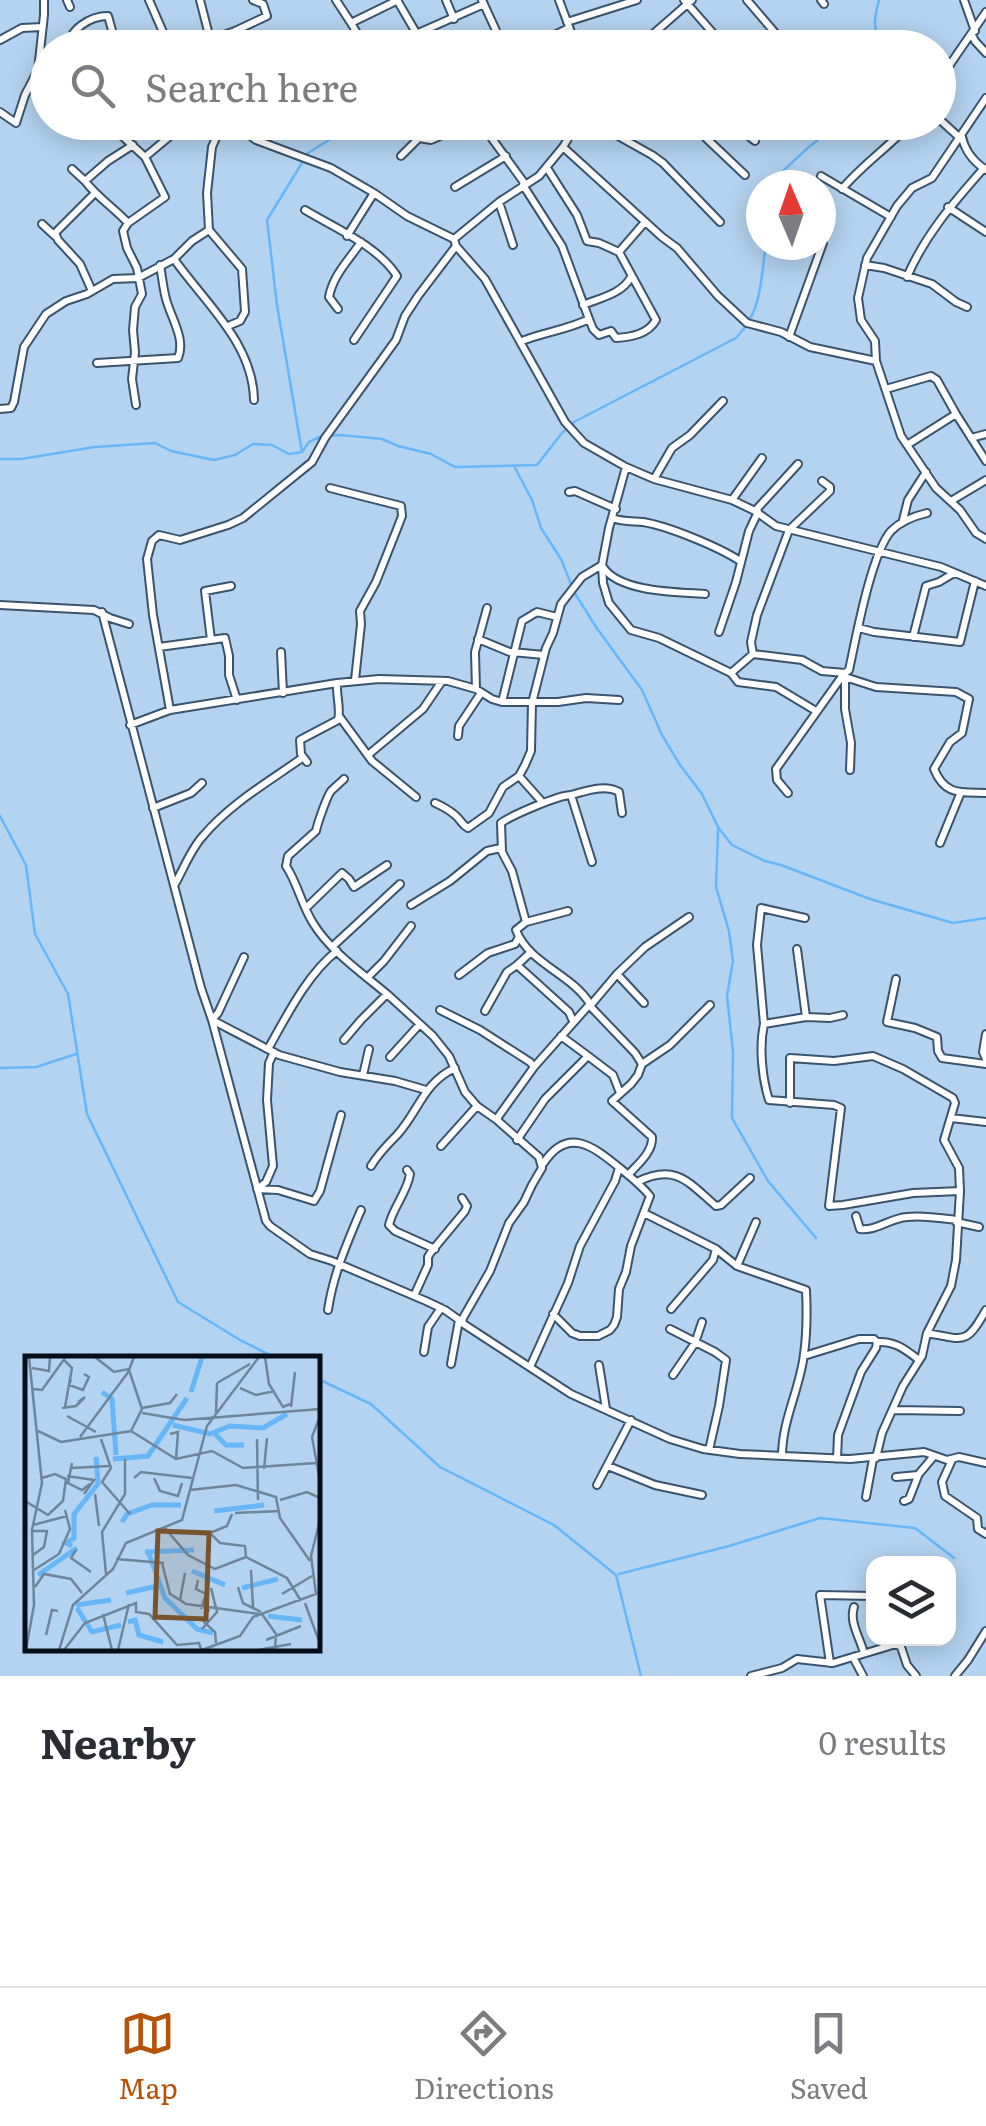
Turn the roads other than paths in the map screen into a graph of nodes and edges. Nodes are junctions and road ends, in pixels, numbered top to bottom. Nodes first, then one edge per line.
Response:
1 (44, 0) edge
2 (149, 0) edge
3 (200, 0) edge
4 (253, 0) edge
5 (336, 0) edge
6 (398, 0) edge
7 (446, 0) edge
8 (559, 0) edge
9 (637, 0) edge
10 (747, 0) edge
11 (964, 0) edge
12 (482, 1) edge
13 (688, 1) edge
14 (986, 12) edge
15 (454, 19) junction
16 (351, 23) junction
17 (568, 25) junction
18 (42, 27) junction
19 (42, 30) edge
20 (74, 30) edge
21 (112, 30) edge
22 (162, 30) edge
23 (208, 30) edge
24 (236, 30) edge
25 (355, 30) edge
26 (414, 30) edge
27 (426, 30) edge
28 (496, 30) edge
29 (560, 30) edge
30 (570, 30) edge
31 (655, 30) edge
32 (711, 30) edge
33 (773, 30) edge
34 (974, 33) junction
35 (0, 40) edge
36 (986, 52) edge
37 (956, 58) edge
38 (30, 87) edge
39 (986, 99) edge
40 (0, 112) edge
41 (956, 138) edge
42 (126, 140) edge
43 (166, 140) edge
44 (216, 140) edge
45 (256, 140) edge
46 (418, 140) edge
47 (492, 140) edge
48 (568, 140) edge
49 (626, 140) edge
50 (708, 140) edge
51 (895, 140) edge
52 (960, 142) junction
53 (133, 146) junction
54 (564, 147) junction
55 (401, 156) dead end
56 (506, 156) junction
57 (146, 157) junction
58 (547, 168) junction
59 (72, 169) dead end
60 (985, 169) edge
61 (745, 175) dead end
62 (85, 181) junction
63 (524, 184) junction
64 (836, 185) edge
65 (455, 186) dead end
66 (842, 189) junction
67 (95, 193) junction
68 (374, 193) junction
69 (499, 202) junction
70 (948, 208) junction
71 (305, 210) dead end
72 (891, 216) junction
73 (128, 222) junction
74 (645, 222) junction
75 (720, 222) dead end
76 (42, 224) dead end
77 (209, 230) junction
78 (986, 232) edge
79 (347, 236) junction
80 (56, 237) junction
81 (360, 242) junction
82 (455, 242) junction
83 (513, 244) dead end
84 (619, 252) junction
85 (174, 259) junction
86 (817, 260) edge
87 (865, 264) junction
88 (160, 265) junction
89 (631, 276) junction
90 (907, 277) junction
91 (138, 278) junction
92 (92, 291) junction
93 (583, 305) junction
94 (967, 307) dead end
95 (338, 309) dead end
96 (589, 319) junction
97 (228, 326) junction
98 (789, 337) junction
99 (354, 340) dead end
100 (522, 341) junction
101 (135, 360) junction
102 (876, 361) junction
103 (97, 363) dead end
104 (886, 389) junction
105 (254, 400) dead end
106 (723, 400) dead end
107 (136, 404) dead end
108 (0, 409) edge
109 (956, 414) junction
110 (986, 434) edge
111 (971, 438) junction
112 (906, 445) junction
113 (762, 458) dead end
114 (986, 460) edge
115 (798, 464) dead end
116 (626, 468) junction
117 (926, 472) junction
118 (654, 479) junction
119 (986, 480) edge
120 (822, 481) dead end
121 (330, 488) dead end
122 (569, 492) dead end
123 (732, 500) junction
124 (952, 501) junction
125 (616, 509) junction
126 (757, 512) junction
127 (926, 513) dead end
128 (612, 518) junction
129 (903, 521) junction
130 (789, 530) junction
131 (986, 540) edge
132 (879, 554) junction
133 (740, 560) junction
134 (602, 566) junction
135 (954, 572) junction
136 (975, 581) junction
137 (231, 586) dead end
138 (986, 586) edge
139 (704, 594) dead end
140 (0, 605) edge
141 (487, 608) dead end
142 (102, 612) junction
143 (557, 618) junction
144 (129, 624) dead end
145 (858, 628) junction
146 (719, 632) dead end
147 (912, 637) junction
148 (478, 639) junction
149 (212, 640) junction
150 (158, 648) junction
151 (281, 652) dead end
152 (512, 652) junction
153 (753, 654) junction
154 (544, 655) junction
155 (731, 673) junction
156 (845, 675) junction
157 (355, 680) junction
158 (442, 681) junction
159 (337, 683) junction
160 (478, 691) junction
161 (284, 693) junction
162 (237, 700) junction
163 (619, 700) dead end
164 (502, 702) junction
165 (532, 703) junction
166 (170, 710) junction
167 (816, 711) junction
168 (339, 716) junction
169 (130, 725) junction
170 (458, 736) dead end
171 (368, 755) junction
172 (850, 770) dead end
173 (518, 776) junction
174 (344, 779) dead end
175 (202, 783) dead end
176 (961, 792) junction
177 (788, 793) dead end
178 (986, 793) edge
179 (571, 795) junction
180 (416, 797) dead end
181 (543, 802) junction
182 (435, 803) dead end
183 (153, 808) junction
184 (622, 813) dead end
185 (940, 842) dead end
186 (501, 848) junction
187 (592, 862) dead end
188 (387, 864) dead end
189 (400, 884) dead end
190 (174, 885) junction
191 (411, 905) dead end
192 (306, 908) junction
193 (568, 911) dead end
194 (688, 917) dead end
195 (804, 918) dead end
196 (526, 922) junction
197 (410, 926) dead end
198 (519, 937) junction
199 (335, 948) junction
200 (797, 949) dead end
201 (530, 952) junction
202 (244, 957) dead end
203 (517, 965) junction
204 (617, 974) junction
205 (459, 975) dead end
206 (367, 978) junction
207 (896, 979) dead end
208 (387, 994) junction
209 (644, 1004) dead end
210 (710, 1005) dead end
211 (590, 1006) junction
212 (440, 1010) dead end
213 (485, 1011) dead end
214 (843, 1015) dead end
215 (806, 1017) junction
216 (212, 1020) junction
217 (573, 1021) junction
218 (764, 1024) junction
219 (419, 1025) junction
220 (986, 1034) edge
221 (561, 1036) junction
222 (344, 1040) dead end
223 (271, 1050) junction
224 (369, 1050) dead end
225 (588, 1056) junction
226 (390, 1057) dead end
227 (985, 1057) edge
228 (642, 1064) junction
229 (534, 1067) junction
230 (455, 1068) junction
231 (363, 1075) junction
232 (426, 1090) junction
233 (620, 1093) junction
234 (790, 1104) junction
235 (477, 1106) junction
236 (341, 1115) dead end
237 (951, 1118) junction
238 (498, 1121) junction
239 (986, 1122) edge
240 (517, 1140) junction
241 (441, 1146) dead end
242 (542, 1164) junction
243 (371, 1166) dead end
244 (620, 1168) junction
245 (407, 1170) dead end
246 (628, 1175) junction
247 (750, 1178) dead end
248 (636, 1182) junction
249 (257, 1189) junction
250 (960, 1191) junction
251 (462, 1198) dead end
252 (361, 1210) dead end
253 (644, 1213) junction
254 (856, 1216) dead end
255 (956, 1221) junction
256 (756, 1222) dead end
257 (979, 1227) dead end
258 (436, 1249) junction
259 (716, 1249) junction
260 (339, 1265) junction
261 (737, 1266) junction
262 (414, 1296) junction
263 (441, 1308) junction
264 (672, 1309) dead end
265 (328, 1310) dead end
266 (986, 1310) edge
267 (553, 1314) junction
268 (458, 1320) junction
269 (702, 1322) dead end
270 (670, 1329) dead end
271 (927, 1333) junction
272 (877, 1342) junction
273 (695, 1343) junction
274 (424, 1352) dead end
275 (804, 1356) junction
276 (919, 1360) junction
277 (451, 1364) dead end
278 (599, 1365) dead end
279 (530, 1367) junction
280 (672, 1375) dead end
281 (607, 1410) junction
282 (893, 1410) junction
283 (960, 1412) dead end
284 (631, 1420) junction
285 (709, 1450) junction
286 (782, 1456) junction
287 (934, 1456) junction
288 (874, 1458) junction
289 (838, 1459) junction
290 (953, 1459) junction
291 (986, 1463) edge
292 (608, 1466) junction
293 (918, 1475) junction
294 (896, 1477) dead end
295 (597, 1486) dead end
296 (702, 1495) dead end
297 (866, 1497) dead end
298 (904, 1501) dead end
299 (986, 1534) edge
300 (866, 1596) edge
301 (854, 1607) dead end
302 (986, 1630) edge
303 (884, 1646) edge
304 (901, 1646) edge
305 (864, 1653) junction
306 (854, 1657) junction
307 (833, 1663) junction
308 (962, 1668) junction
309 (751, 1676) edge
310 (833, 1676) edge
311 (862, 1676) edge
312 (916, 1676) edge
313 (956, 1676) edge
314 (968, 1676) edge

1 - 18 street
2 - 22 street
3 - 23 street
4 - 24 street
5 - 16 street
6 - 16 street
6 - 26 street
7 - 15 street
8 - 17 street
9 - 17 street
10 - 33 street
11 - 34 street
12 - 15 street
12 - 28 street
13 - 31 street
13 - 32 street
14 - 34 street
15 - 27 street
16 - 25 street
17 - 29 street
17 - 30 street
18 - 19 street
18 - 35 street
20 - 21 street
34 - 36 street
34 - 37 street
38 - 40 street
39 - 52 street
41 - 52 street
42 - 53 street
43 - 57 street
44 - 77 street
45 - 68 street
46 - 55 street
47 - 56 street
48 - 54 street
49 - 75 street
50 - 61 street
51 - 66 street
52 - 60 street
52 - 72 street
53 - 57 street
53 - 62 street
54 - 58 street
54 - 74 street
56 - 63 street
56 - 65 street
57 - 73 street
58 - 63 street
58 - 84 street
59 - 62 street
60 - 70 street
62 - 67 street
63 - 69 street
63 - 93 street
64 - 66 street
66 - 72 street
67 - 73 street
67 - 80 street
68 - 79 street
68 - 82 street
69 - 82 street
69 - 83 street
70 - 78 street
70 - 90 street
71 - 79 street
72 - 87 street
73 - 91 street
74 - 84 street
74 - 98 street
76 - 80 street
77 - 85 street
77 - 97 street
79 - 81 street
80 - 92 street
81 - 95 street
81 - 99 street
82 - 100 street
82 - 150 street
84 - 89 street
85 - 88 street
85 - 97 street
86 - 98 street
87 - 90 street
87 - 102 street
88 - 91 street
88 - 101 street
89 - 93 street
89 - 96 street
90 - 94 street
91 - 92 street
91 - 101 street
92 - 108 street
93 - 96 street
96 - 100 street
97 - 105 street
98 - 102 street
100 - 116 street
101 - 103 street
101 - 107 street
102 - 104 street
104 - 109 street
104 - 112 street
106 - 118 street
109 - 111 street
109 - 112 street
110 - 111 street
111 - 114 street
112 - 117 street
113 - 123 street
115 - 126 street
116 - 118 street
116 - 125 street
117 - 124 street
117 - 129 street
118 - 123 street
119 - 124 street
120 - 130 street
121 - 157 street
122 - 125 street
123 - 126 street
124 - 131 street
125 - 128 street
126 - 130 street
126 - 133 street
127 - 129 street
128 - 133 street
128 - 134 street
129 - 132 street
130 - 132 street
130 - 153 street
132 - 135 street
132 - 145 street
133 - 146 street
134 - 139 street
134 - 143 street
134 - 155 street
135 - 136 street
135 - 147 street
136 - 138 street
136 - 147 street
137 - 149 street
140 - 142 street
141 - 148 street
142 - 144 street
142 - 169 street
143 - 152 street
143 - 154 street
145 - 147 street
145 - 156 street
148 - 152 street
148 - 160 street
149 - 150 street
149 - 162 street
150 - 166 street
151 - 161 street
152 - 154 street
152 - 164 street
153 - 155 street
153 - 156 street
154 - 165 street
155 - 167 street
156 - 167 street
156 - 172 street
156 - 176 street
157 - 158 street
157 - 159 street
158 - 160 street
158 - 171 street
159 - 161 street
159 - 168 street
160 - 164 street
160 - 170 street
161 - 162 street
162 - 166 street
163 - 165 street
164 - 165 street
165 - 173 street
166 - 169 street
167 - 177 street
168 - 171 street
168 - 190 street
169 - 183 street
171 - 180 street
173 - 181 street
173 - 182 street
174 - 192 street
175 - 183 street
176 - 178 street
176 - 185 street
179 - 181 street
179 - 184 street
179 - 187 street
181 - 186 street
183 - 190 street
186 - 191 street
186 - 196 street
188 - 192 street
189 - 199 street
190 - 216 street
192 - 199 street
193 - 196 street
194 - 204 street
195 - 218 street
196 - 198 street
197 - 206 street
198 - 201 street
198 - 205 street
199 - 206 street
199 - 223 street
200 - 215 street
201 - 203 street
201 - 211 street
202 - 216 street
203 - 213 street
203 - 217 street
204 - 209 street
204 - 211 street
206 - 208 street
207 - 227 street
208 - 219 street
208 - 222 street
210 - 228 street
211 - 217 street
211 - 228 street
212 - 229 street
214 - 215 street
215 - 218 street
216 - 223 street
216 - 249 street
217 - 221 street
218 - 234 street
219 - 226 street
219 - 230 street
220 - 227 street
221 - 225 street
221 - 229 street
223 - 231 street
223 - 249 street
224 - 231 street
225 - 233 street
225 - 240 street
228 - 233 street
229 - 238 street
230 - 232 street
230 - 235 street
231 - 232 street
232 - 243 street
233 - 246 street
234 - 237 street
234 - 250 street
235 - 238 street
235 - 241 street
236 - 249 street
237 - 239 street
237 - 250 street
238 - 240 street
240 - 242 street
242 - 244 street
242 - 268 street
244 - 246 street
244 - 267 street
245 - 258 street
246 - 248 street
247 - 248 street
248 - 253 street
249 - 260 street
250 - 255 street
251 - 258 street
252 - 260 street
253 - 259 street
253 - 267 street
254 - 255 street
255 - 257 street
255 - 271 street
256 - 261 street
258 - 262 street
259 - 261 street
259 - 264 street
260 - 262 street
260 - 265 street
261 - 275 street
262 - 263 street
263 - 268 street
263 - 274 street
266 - 271 street
267 - 279 street
268 - 277 street
268 - 279 street
269 - 273 street
270 - 273 street
271 - 276 street
272 - 275 street
272 - 276 street
272 - 289 street
273 - 280 street
273 - 285 street
275 - 286 street
276 - 282 street
278 - 281 street
279 - 281 street
281 - 284 street
282 - 283 street
282 - 288 street
284 - 285 street
284 - 292 street
285 - 286 street
286 - 289 street
287 - 288 street
287 - 290 street
287 - 293 street
288 - 289 street
288 - 297 street
290 - 291 street
290 - 299 street
292 - 295 street
292 - 296 street
293 - 294 street
293 - 298 street
300 - 307 street
301 - 305 street
302 - 308 street
303 - 305 street
304 - 312 street
305 - 306 street
306 - 307 street
306 - 311 street
307 - 309 street
307 - 310 street
308 - 313 street
308 - 314 street

